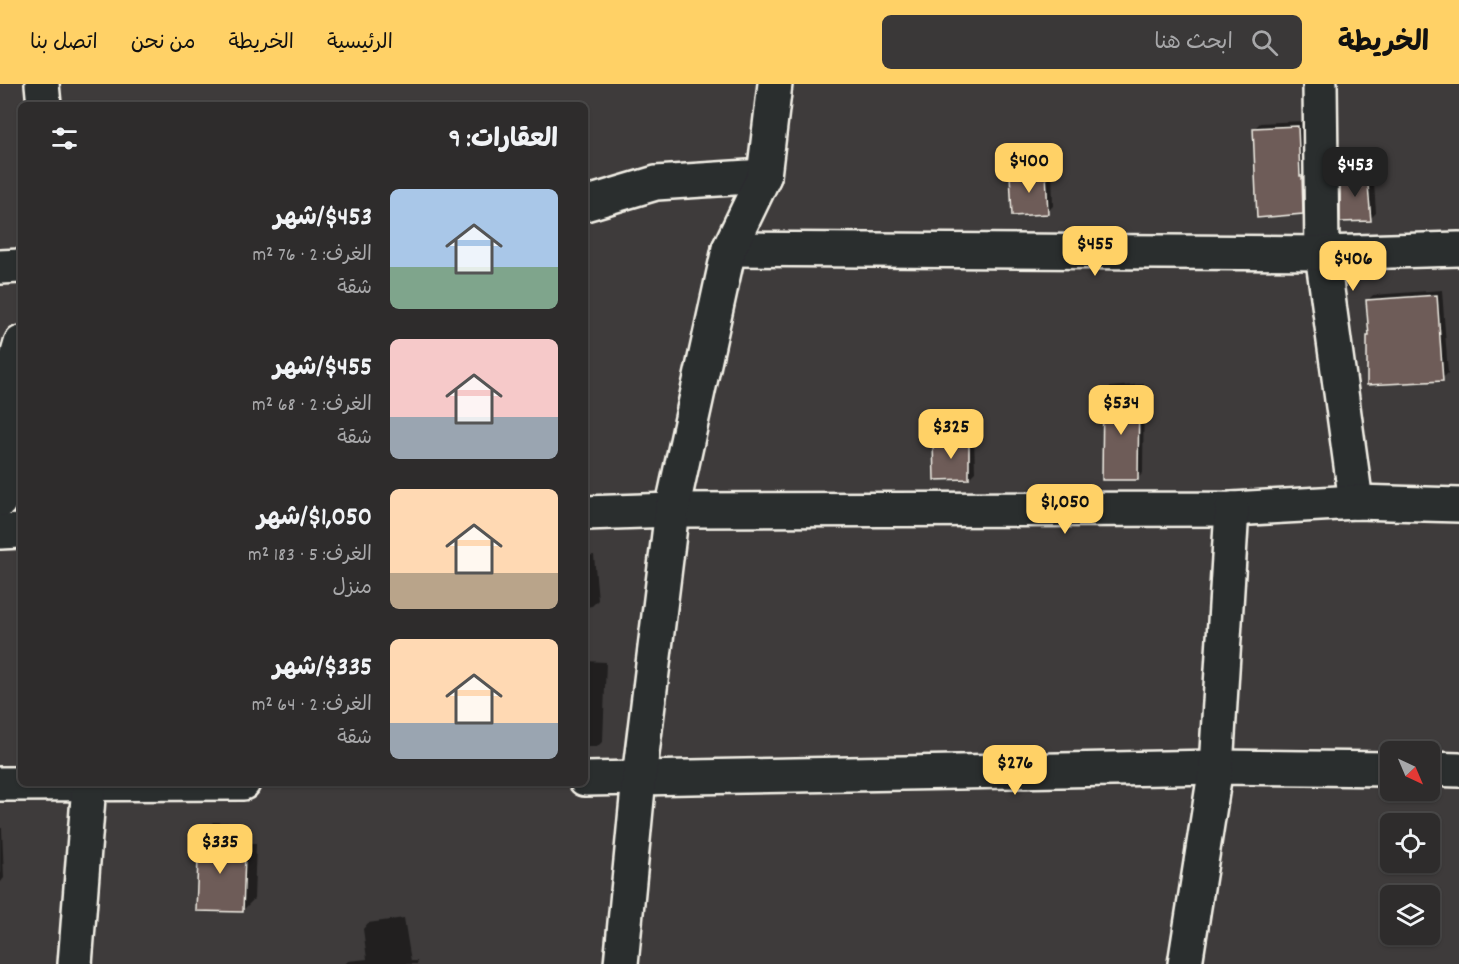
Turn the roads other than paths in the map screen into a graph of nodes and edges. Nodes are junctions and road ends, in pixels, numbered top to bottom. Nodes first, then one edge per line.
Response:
1 (42, 84) edge
2 (775, 84) edge
3 (1320, 84) edge
4 (44, 102) edge
5 (764, 176) junction
6 (588, 203) edge
7 (729, 249) junction
8 (1459, 249) edge
9 (1322, 253) junction
10 (18, 266) edge
11 (0, 267) edge
12 (18, 354) edge
13 (0, 501) edge
14 (1356, 502) junction
15 (1459, 505) edge
16 (1233, 509) junction
17 (672, 510) junction
18 (588, 513) edge
19 (18, 531) edge
20 (0, 532) edge
21 (1216, 767) junction
22 (1380, 769) edge
23 (1440, 769) edge
24 (1459, 770) edge
25 (588, 778) edge
26 (639, 778) junction
27 (0, 784) edge
28 (18, 784) edge
29 (89, 786) edge
30 (75, 964) edge
31 (621, 964) edge
32 (1185, 964) edge

1 - 4 street
2 - 5 street
3 - 9 street
5 - 6 street
5 - 7 street
7 - 9 street
7 - 17 street
8 - 9 street
9 - 14 street
10 - 11 street
12 - 13 street
14 - 15 street
14 - 16 street
16 - 17 street
16 - 21 street
17 - 18 street
17 - 26 street
19 - 20 street
21 - 22 street
21 - 26 street
21 - 32 street
23 - 24 street
25 - 26 street
26 - 31 street
27 - 28 street
29 - 30 street

